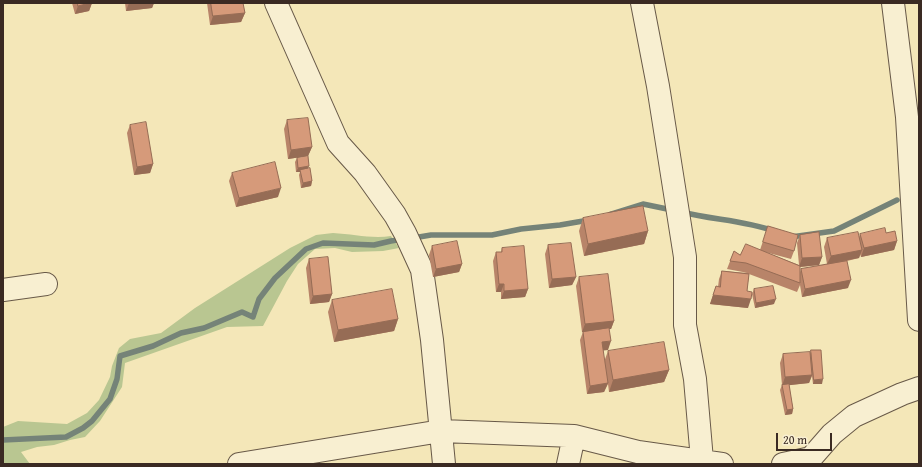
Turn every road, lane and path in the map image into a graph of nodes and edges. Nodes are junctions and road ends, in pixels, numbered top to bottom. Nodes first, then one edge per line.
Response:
1 (276, 3) edge
2 (642, 3) edge
3 (893, 3) edge
4 (46, 284) dead end
5 (3, 290) edge
6 (919, 320) edge
7 (919, 388) edge
8 (441, 431) junction
9 (574, 436) junction
10 (712, 462) edge
11 (239, 464) edge
12 (444, 464) edge
13 (568, 464) edge
14 (783, 464) edge

1 - 8 street
2 - 10 street
3 - 6 street
4 - 5 street
7 - 14 street
8 - 9 street
8 - 11 street
8 - 12 street
9 - 10 street
9 - 13 street

